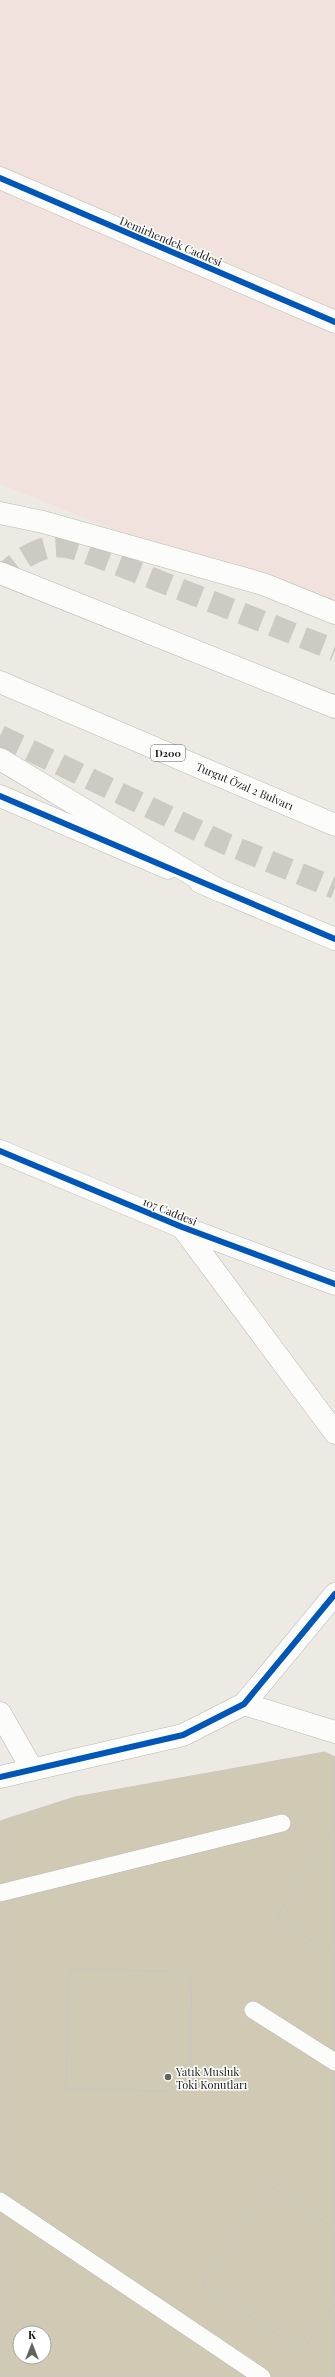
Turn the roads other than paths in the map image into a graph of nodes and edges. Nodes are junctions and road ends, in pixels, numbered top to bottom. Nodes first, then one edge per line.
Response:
1 (0, 178) edge
2 (335, 322) edge
3 (0, 513) edge
4 (0, 573) edge
5 (335, 613) edge
6 (0, 682) edge
7 (335, 707) edge
8 (0, 759) edge
9 (0, 796) edge
10 (335, 825) edge
11 (218, 890) junction
12 (335, 939) edge
13 (0, 1151) edge
14 (182, 1227) junction
15 (335, 1284) edge
16 (335, 1433) edge
17 (335, 1594) edge
18 (244, 1704) junction
19 (0, 1713) edge
20 (335, 1732) edge
21 (32, 1769) junction
22 (0, 1777) edge
23 (282, 1823) dead end
24 (0, 1893) edge
25 (253, 2010) dead end
26 (335, 2062) edge
27 (0, 2201) edge
28 (262, 2377) edge

1 - 2 main road, Demirhendek Caddesi
3 - 5 main road
4 - 7 main road
6 - 10 main road, Turgut Özal 2 Bulvarı / D200
8 - 11 main road
9 - 11 main road
11 - 12 main road
13 - 14 main road, 107 Caddesi
14 - 15 main road, 107 Caddesi
14 - 16 main road
17 - 18 main road
18 - 20 main road
18 - 21 main road
19 - 21 main road
21 - 22 main road
23 - 24 lane
25 - 26 lane
27 - 28 lane

